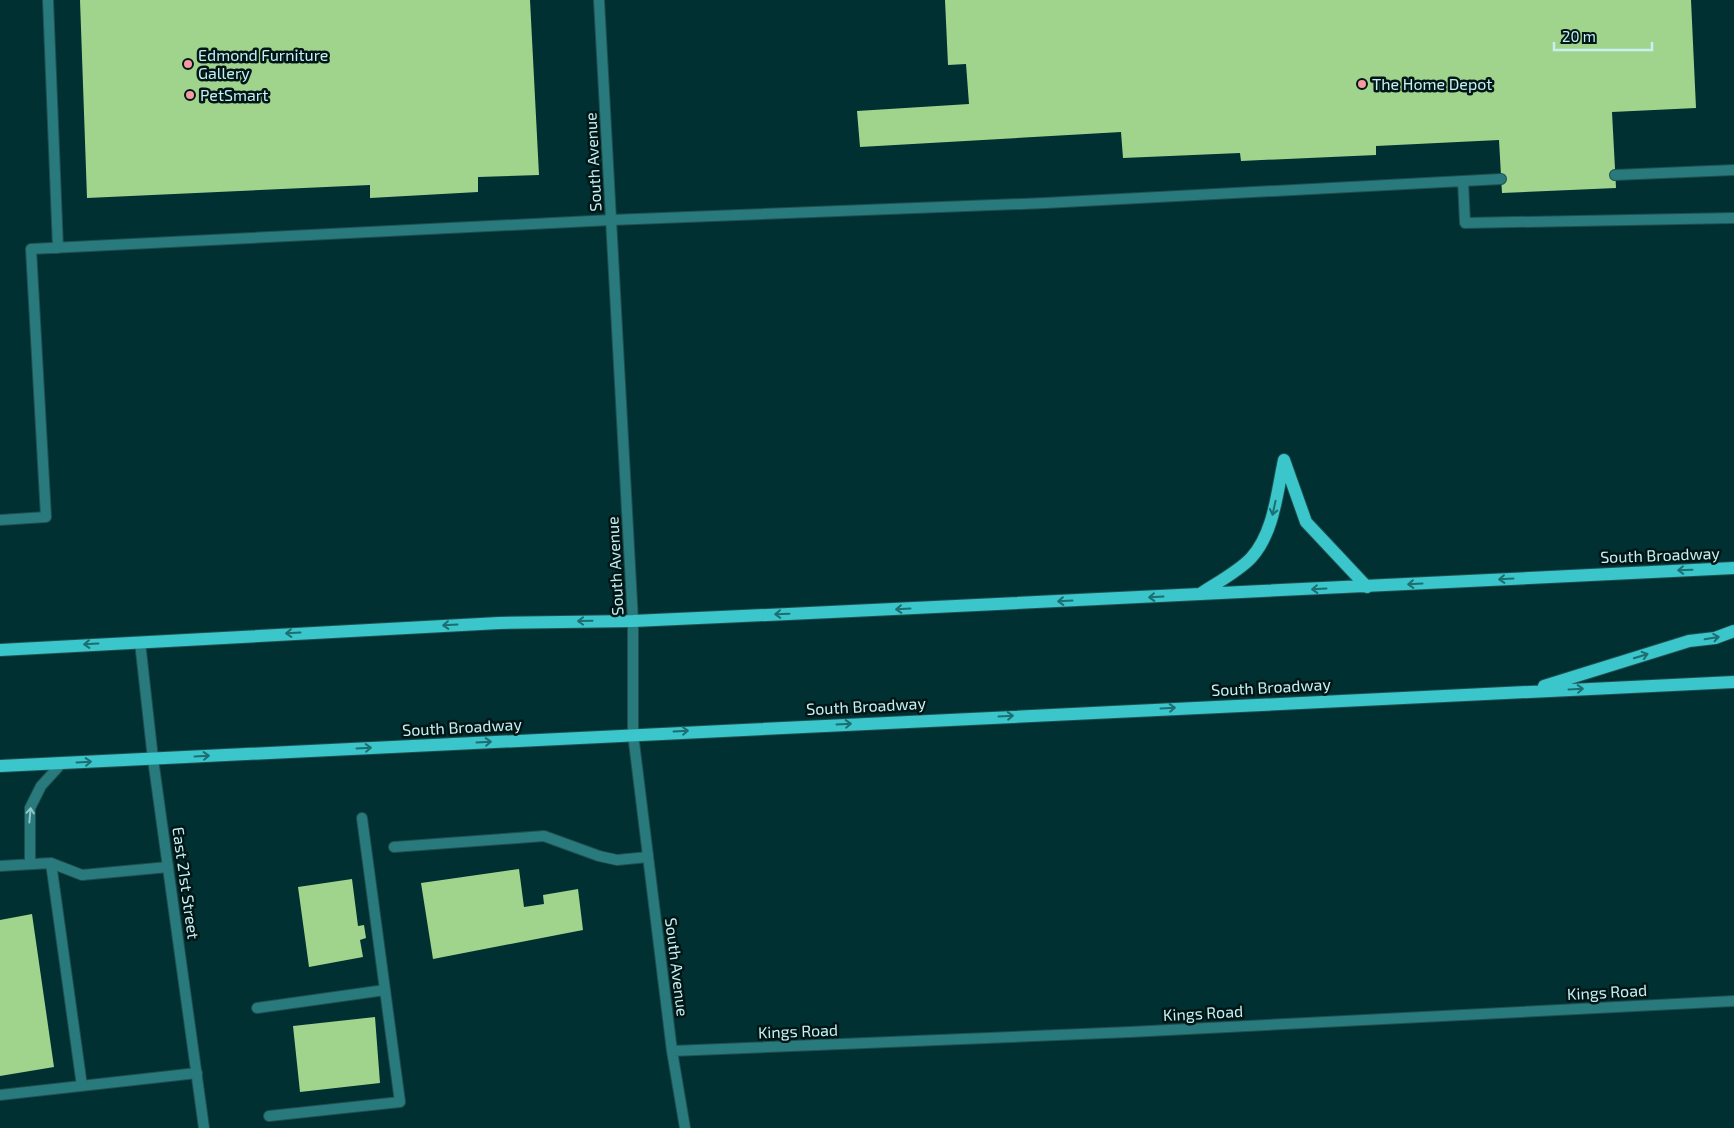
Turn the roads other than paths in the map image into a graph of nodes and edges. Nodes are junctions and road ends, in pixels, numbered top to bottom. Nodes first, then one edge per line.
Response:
1 (48, 0) edge
2 (599, 0) edge
3 (1734, 170) edge
4 (1616, 175) dead end
5 (1501, 179) dead end
6 (1463, 181) junction
7 (1734, 218) edge
8 (611, 220) junction
9 (58, 248) junction
10 (0, 520) edge
11 (1734, 568) edge
12 (1367, 587) junction
13 (1199, 594) junction
14 (633, 621) junction
15 (1734, 631) edge
16 (140, 642) junction
17 (0, 650) edge
18 (1734, 682) edge
19 (1528, 691) junction
20 (633, 734) junction
21 (154, 759) junction
22 (62, 763) junction
23 (0, 766) edge
24 (362, 818) dead end
25 (394, 847) dead end
26 (648, 857) junction
27 (51, 863) junction
28 (30, 864) junction
29 (0, 866) edge
30 (168, 867) junction
31 (385, 990) junction
32 (1734, 1001) edge
33 (257, 1008) dead end
34 (672, 1051) junction
35 (197, 1073) junction
36 (82, 1086) junction
37 (0, 1094) edge
38 (269, 1116) dead end
39 (204, 1128) edge
40 (685, 1128) edge

1 - 9 street
2 - 8 street, South Avenue
3 - 4 street
5 - 6 street
6 - 7 street
6 - 8 street
8 - 9 street
8 - 14 street, South Avenue
9 - 10 street
11 -> 12 main road, South Broadway
12 -> 13 main road, South Broadway
12 -> 13 main road
13 -> 14 main road, South Broadway
14 -> 16 main road, South Broadway
14 - 20 street, South Avenue
19 -> 15 main road
16 -> 17 main road, South Broadway
16 - 21 street, East 21st Street
19 -> 18 main road, South Broadway
20 -> 19 main road, South Broadway
21 -> 20 main road, South Broadway
20 - 26 street, South Avenue
22 -> 21 main road, South Broadway
21 - 30 street, East 21st Street
22 - 23 main road, South Broadway
28 -> 22 street
24 - 31 street
25 - 26 street
26 - 34 street, South Avenue
27 - 28 street
27 - 30 street
27 - 36 street
28 - 29 street
30 - 35 street, East 21st Street
31 - 33 street
31 - 38 street
32 - 34 street, Kings Road
34 - 40 street, South Avenue
35 - 36 street
35 - 39 street, East 21st Street
36 - 37 street

